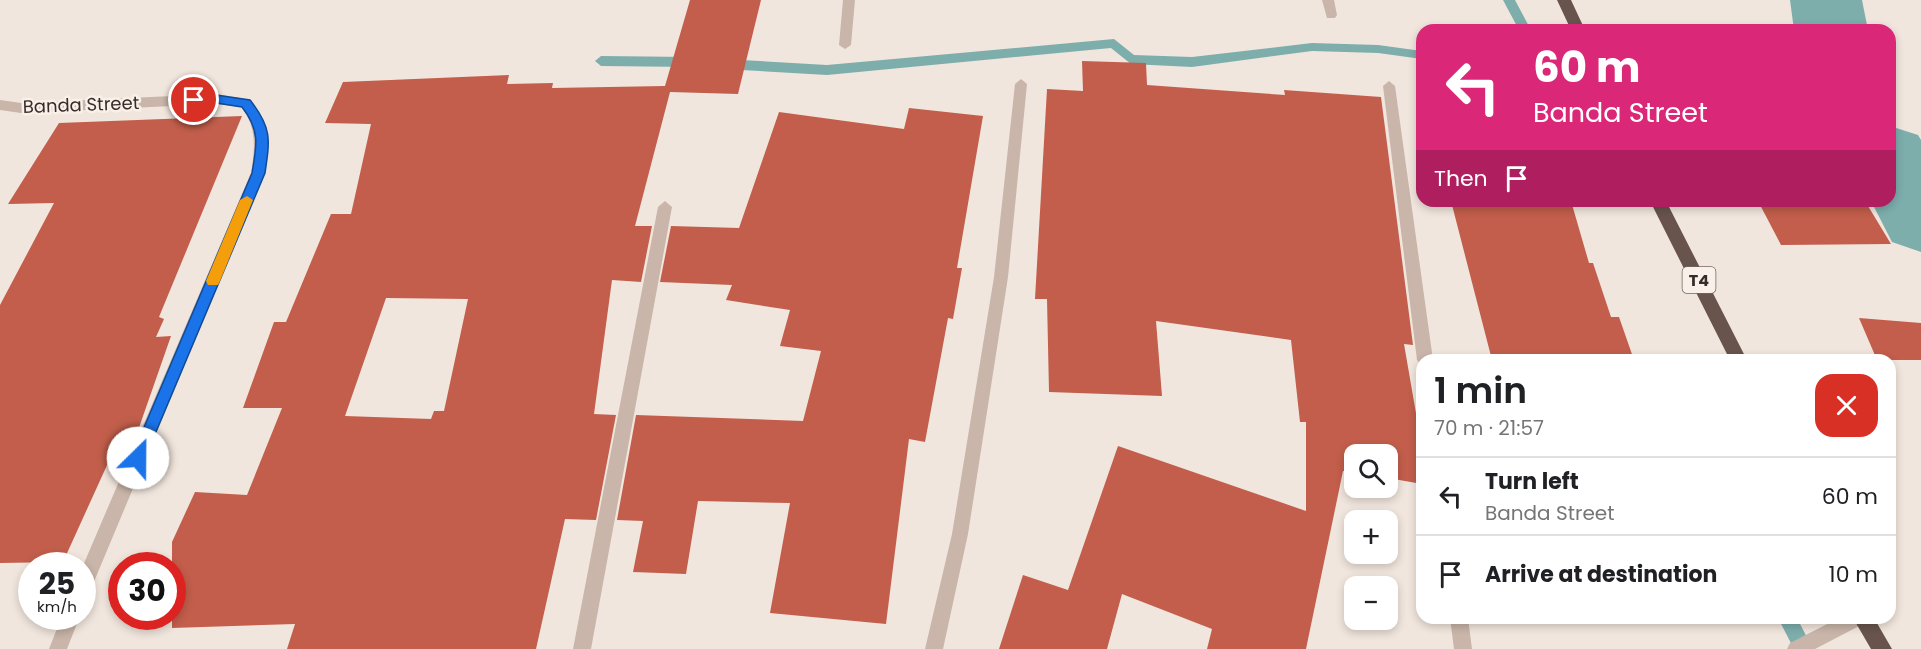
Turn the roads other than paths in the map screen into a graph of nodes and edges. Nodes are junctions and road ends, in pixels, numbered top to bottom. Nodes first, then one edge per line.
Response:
1 (849, 0) edge
2 (1328, 0) edge
3 (1564, 0) edge
4 (1331, 15) dead end
5 (1575, 24) edge
6 (845, 45) dead end
7 (1021, 84) dead end
8 (1389, 86) dead end
9 (0, 105) edge
10 (665, 207) dead end
11 (1661, 207) edge
12 (1424, 354) edge
13 (1736, 354) edge
14 (96, 557) edge
15 (1460, 624) edge
16 (1844, 624) edge
17 (1867, 624) edge
18 (65, 630) edge
19 (58, 649) edge
20 (582, 649) edge
21 (934, 649) edge
22 (1463, 649) edge
23 (1796, 649) edge
24 (1882, 649) edge

1 - 6 street
2 - 4 street
3 - 5 highway
7 - 21 street
8 - 12 street
9 - 14 street, Banda Street
10 - 20 street
11 - 13 highway, T4
15 - 22 street
16 - 23 street
17 - 24 highway
18 - 19 street

